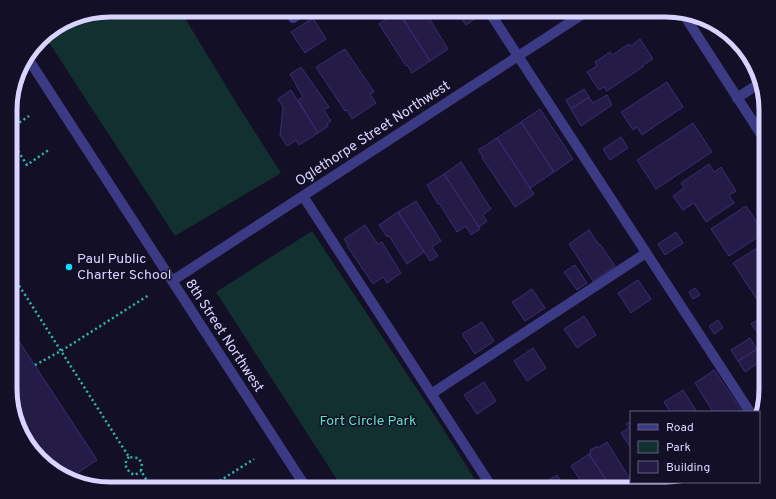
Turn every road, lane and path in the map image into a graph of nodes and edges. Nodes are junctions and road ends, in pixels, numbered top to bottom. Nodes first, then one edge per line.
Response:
1 (493, 17) edge
2 (578, 17) edge
3 (687, 20) edge
4 (518, 56) junction
5 (30, 62) edge
6 (756, 86) edge
7 (737, 98) junction
8 (29, 116) dead end
9 (17, 124) edge
10 (759, 131) edge
11 (50, 149) dead end
12 (17, 150) edge
13 (303, 196) junction
14 (646, 254) junction
15 (172, 281) junction
16 (17, 282) edge
17 (149, 295) dead end
18 (61, 351) junction
19 (35, 365) dead end
20 (431, 394) junction
21 (749, 411) edge
22 (129, 457) junction
23 (254, 459) dead end
24 (140, 471) junction
25 (147, 482) edge
26 (218, 482) edge
27 (302, 482) edge
28 (488, 482) edge

1 - 4 street
2 - 4 street, Oglethorpe Street Northwest
3 - 7 street
4 - 13 street, Oglethorpe Street Northwest
4 - 14 street
5 - 15 street, 8th Street Northwest
6 - 7 street
7 - 10 street
8 - 9 path
11 - 12 path
13 - 15 street, Oglethorpe Street Northwest
13 - 20 street
14 - 20 street
14 - 21 street
15 - 27 street, 8th Street Northwest
16 - 18 path
17 - 18 path
18 - 19 path
18 - 22 path
20 - 28 street
22 - 24 path
22 - 24 path
23 - 26 path
24 - 25 path

